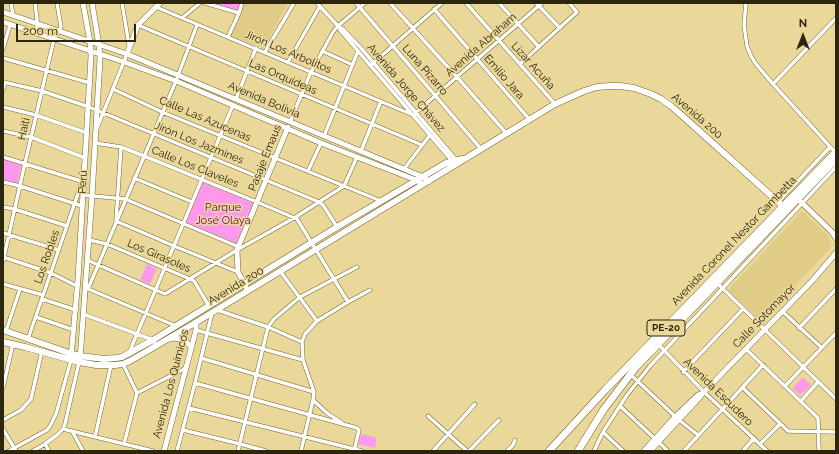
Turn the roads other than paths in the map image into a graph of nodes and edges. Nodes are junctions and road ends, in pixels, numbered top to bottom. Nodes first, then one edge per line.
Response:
1 (11, 3) edge
2 (35, 3) edge
3 (57, 3) edge
4 (83, 3) edge
5 (92, 3) edge
6 (122, 3) edge
7 (200, 3) edge
8 (206, 3) edge
9 (242, 3) edge
10 (294, 3) edge
11 (356, 3) edge
12 (365, 3) edge
13 (390, 3) edge
14 (442, 3) edge
15 (466, 3) edge
16 (499, 3) edge
17 (569, 3) edge
18 (746, 3) edge
19 (319, 4) edge
20 (539, 4) edge
21 (158, 5) edge
22 (360, 8) junction
23 (434, 10) junction
24 (3, 12) edge
25 (239, 14) junction
26 (13, 15) junction
27 (182, 18) junction
28 (836, 18) edge
29 (3, 22) edge
30 (10, 24) junction
31 (37, 24) junction
32 (518, 24) junction
33 (197, 25) junction
34 (138, 26) junction
35 (338, 26) junction
36 (412, 28) junction
37 (560, 28) junction
38 (59, 31) junction
39 (37, 34) junction
40 (228, 37) junction
41 (54, 39) junction
42 (499, 41) junction
43 (90, 42) junction
44 (99, 45) junction
45 (130, 46) junction
46 (392, 46) junction
47 (189, 47) junction
48 (539, 47) junction
49 (256, 48) junction
50 (3, 49) edge
51 (91, 51) junction
52 (322, 51) junction
53 (358, 51) junction
54 (264, 52) junction
55 (100, 54) junction
56 (127, 54) junction
57 (3, 58) edge
58 (477, 60) junction
59 (124, 62) junction
60 (288, 62) junction
61 (372, 64) junction
62 (520, 64) junction
63 (353, 65) junction
64 (47, 70) junction
65 (246, 71) junction
66 (311, 72) junction
67 (178, 75) junction
68 (457, 77) junction
69 (176, 81) junction
70 (4, 82) edge
71 (90, 83) junction
72 (773, 84) junction
73 (344, 86) junction
74 (113, 89) junction
75 (3, 90) edge
76 (42, 91) junction
77 (302, 94) junction
78 (436, 96) junction
79 (236, 99) junction
80 (380, 101) junction
81 (556, 104) junction
82 (234, 105) junction
83 (3, 107) edge
84 (88, 107) junction
85 (335, 108) junction
86 (97, 111) junction
87 (162, 112) junction
88 (103, 113) junction
89 (414, 114) junction
90 (36, 115) junction
91 (530, 120) junction
92 (290, 122) junction
93 (372, 124) junction
94 (288, 128) junction
95 (3, 131) edge
96 (87, 133) junction
97 (96, 133) junction
98 (153, 134) junction
99 (507, 134) junction
100 (430, 135) junction
101 (220, 136) junction
102 (324, 136) junction
103 (31, 137) junction
104 (321, 142) junction
105 (95, 143) junction
106 (422, 145) junction
107 (121, 147) junction
108 (481, 149) junction
109 (360, 151) junction
110 (834, 152) edge
111 (3, 156) edge
112 (144, 156) junction
113 (357, 157) junction
114 (85, 158) junction
115 (211, 158) junction
116 (275, 158) junction
117 (457, 162) junction
118 (25, 163) junction
119 (836, 168) edge
120 (404, 169) junction
121 (308, 171) junction
122 (423, 177) junction
123 (134, 178) junction
124 (202, 180) junction
125 (266, 180) junction
126 (416, 180) junction
127 (3, 182) edge
128 (83, 182) junction
129 (426, 183) junction
130 (20, 186) junction
131 (344, 186) junction
132 (83, 195) junction
133 (92, 196) junction
134 (118, 198) junction
135 (126, 199) junction
136 (380, 201) junction
137 (800, 201) junction
138 (192, 202) junction
139 (257, 202) junction
140 (319, 202) junction
141 (75, 204) junction
142 (3, 206) edge
143 (82, 206) junction
144 (785, 208) junction
145 (14, 209) junction
146 (294, 218) junction
147 (116, 221) junction
148 (183, 224) junction
149 (67, 226) junction
150 (338, 227) junction
151 (834, 230) edge
152 (81, 231) junction
153 (90, 231) junction
154 (3, 233) edge
155 (9, 234) junction
156 (836, 238) edge
157 (89, 240) junction
158 (312, 243) junction
159 (107, 244) junction
160 (174, 246) junction
161 (238, 248) junction
162 (59, 250) junction
163 (316, 250) junction
164 (836, 253) edge
165 (3, 258) edge
166 (87, 260) junction
167 (216, 263) junction
168 (98, 265) junction
169 (357, 267) dead end
170 (164, 268) junction
171 (280, 271) junction
172 (238, 272) junction
173 (51, 273) junction
174 (190, 279) junction
175 (334, 279) junction
176 (716, 283) junction
177 (3, 284) edge
178 (244, 284) junction
179 (78, 286) junction
180 (87, 288) junction
181 (20, 289) junction
182 (722, 289) junction
183 (836, 289) edge
184 (155, 290) junction
185 (370, 290) dead end
186 (248, 291) junction
187 (43, 297) junction
188 (300, 297) junction
189 (348, 302) junction
190 (209, 306) junction
191 (743, 309) junction
192 (76, 310) junction
193 (214, 311) junction
194 (782, 311) junction
195 (146, 313) junction
196 (83, 314) junction
197 (36, 316) junction
198 (317, 321) junction
199 (195, 323) junction
200 (176, 326) junction
201 (268, 327) junction
202 (799, 328) junction
203 (5, 330) edge
204 (74, 330) junction
205 (196, 330) junction
206 (764, 330) junction
207 (836, 333) edge
208 (137, 334) junction
209 (207, 334) junction
210 (28, 339) junction
211 (169, 339) junction
212 (153, 340) junction
213 (3, 342) edge
214 (302, 342) junction
215 (13, 343) junction
216 (658, 344) junction
217 (157, 346) junction
218 (191, 347) junction
219 (822, 348) junction
220 (263, 349) junction
221 (746, 349) junction
222 (42, 351) junction
223 (664, 351) junction
224 (129, 354) junction
225 (72, 357) junction
226 (202, 358) junction
227 (80, 359) junction
228 (303, 360) junction
229 (123, 364) junction
230 (111, 365) junction
231 (763, 365) junction
232 (186, 368) junction
233 (803, 368) junction
234 (683, 372) junction
235 (256, 374) junction
236 (630, 374) junction
237 (637, 381) junction
238 (818, 382) junction
239 (195, 383) junction
240 (785, 386) junction
241 (3, 388) edge
242 (743, 388) junction
243 (314, 392) junction
244 (704, 392) junction
245 (137, 393) junction
246 (250, 398) junction
247 (836, 399) edge
248 (313, 400) junction
249 (801, 401) junction
250 (475, 404) dead end
251 (620, 406) junction
252 (189, 408) junction
253 (722, 409) junction
254 (309, 415) junction
255 (428, 416) dead end
256 (677, 418) junction
257 (3, 420) edge
258 (499, 420) dead end
259 (245, 422) junction
260 (780, 424) junction
261 (347, 425) junction
262 (3, 429) edge
263 (63, 429) junction
264 (182, 430) junction
265 (72, 431) junction
266 (603, 432) junction
267 (818, 432) junction
268 (836, 432) edge
269 (448, 434) junction
270 (698, 435) junction
271 (95, 437) junction
272 (304, 437) junction
273 (754, 438) junction
274 (515, 440) dead end
275 (657, 441) junction
276 (45, 444) junction
277 (124, 444) junction
278 (240, 444) junction
279 (760, 444) junction
280 (131, 446) junction
281 (15, 450) edge
282 (354, 450) edge
283 (9, 451) edge
284 (33, 451) edge
285 (49, 451) edge
286 (83, 451) edge
287 (130, 451) edge
288 (153, 451) edge
289 (164, 451) edge
290 (177, 451) edge
291 (238, 451) edge
292 (266, 451) edge
293 (301, 451) edge
294 (362, 451) edge
295 (433, 451) edge
296 (468, 451) edge
297 (507, 451) edge
298 (549, 451) edge
299 (578, 451) edge
300 (594, 451) edge
301 (623, 451) edge
302 (644, 451) edge
303 (650, 451) edge
304 (668, 451) edge
305 (684, 451) edge
306 (743, 451) edge
307 (767, 451) edge
308 (818, 451) edge

1 - 26 street
2 - 31 street
3 - 38 street
4 - 43 street, Perú
5 - 44 street, Perú
6 - 45 street
7 - 27 street
8 - 25 street
9 - 25 street
10 - 54 street
11 - 22 street, Luna Pizarro
12 - 22 street, Pasaje Emaus
13 - 36 street
14 - 23 street
15 - 42 street, Lizar Acuña
16 - 32 street
17 - 37 street
18 - 72 street
19 - 35 street, Avenida Jorge Chávez
19 - 60 street
20 - 32 street, Avenida Abraham
20 - 37 street
21 - 27 street, Jirón Los Arbolitos
21 - 34 street
22 - 35 street, Pasaje Emaus
22 - 46 street, Luna Pizarro
23 - 36 street
23 - 58 street, Emilio Jara
24 - 26 street, Avenida Bolivia
25 - 40 street
26 - 31 street, Avenida Bolivia
27 - 33 street, Jirón Los Arbolitos
28 - 72 street
29 - 30 street, Avenida Bolivia
30 - 39 street, Avenida Bolivia
30 - 50 street
31 - 38 street, Avenida Bolivia
31 - 39 street
32 - 42 street, Avenida Abraham
32 - 48 street
33 - 40 street, Jirón Los Arbolitos
33 - 47 street
34 - 45 street
34 - 47 street, Las Orquideas
35 - 52 street, Pasaje Emaus
35 - 53 street, Avenida Jorge Chávez
35 - 61 street, Avenida Jorge Chávez
36 - 46 street
36 - 68 street
37 - 48 street
38 - 41 street, Haiti
38 - 43 street, Avenida Bolivia
39 - 41 street, Avenida Bolivia
40 - 49 street, Jirón Los Arbolitos
41 - 51 street, Avenida Bolivia
41 - 64 street, Haiti
42 - 58 street, Avenida Abraham
42 - 62 street, Lizar Acuña
43 - 44 street, Avenida Bolivia
43 - 51 street, Perú
44 - 55 street, Perú
44 - 56 street, Avenida Bolivia
45 - 56 street
46 - 61 street
46 - 78 street, Luna Pizarro
47 - 65 street, Las Orquideas
47 - 67 street
48 - 62 street
49 - 54 street, Jirón Los Arbolitos
49 - 65 street
51 - 55 street, Avenida Bolivia
51 - 71 street, Perú
52 - 63 street
52 - 66 street, Pasaje Emaus
53 - 61 street, Avenida Jorge Chávez
53 - 63 street
54 - 60 street, Jirón Los Arbolitos
55 - 59 street, Avenida Bolivia
55 - 86 street, Perú
56 - 59 street
56 - 67 street, Avenida Bolivia
57 - 64 street
58 - 68 street, Avenida Abraham
58 - 91 street, Emilio Jara
59 - 69 street, Avenida Bolivia
59 - 74 street
60 - 66 street, Jirón Los Arbolitos
61 - 89 street, Avenida Jorge Chávez
62 - 81 street, Lizar Acuña
63 - 73 street
64 - 71 street
64 - 76 street, Haiti
65 - 77 street, Las Orquideas
65 - 79 street
66 - 73 street, Jirón Los Arbolitos
66 - 77 street, Pasaje Emaus
67 - 69 street
67 - 79 street, Avenida Bolivia
68 - 78 street, Avenida Abraham
68 - 99 street
69 - 82 street, Avenida Bolivia
69 - 87 street
70 - 75 street
70 - 76 street, Jirón Los Jazmines
71 - 84 street, Perú
72 - 110 street
73 - 80 street, Jirón Los Arbolitos
73 - 85 street
74 - 87 street, Calle Las Azucenas
74 - 88 street
76 - 84 street, Jirón Los Jazmines
76 - 90 street, Haiti
77 - 85 street, Las Orquideas
77 - 92 street, Pasaje Emaus
78 - 89 street, Avenida Abraham
78 - 108 street, Luna Pizarro
79 - 92 street, Avenida Bolivia
80 - 89 street, Jirón Los Arbolitos
80 - 93 street
81 - 91 main road, Avenida 200
81 - 144 main road, Avenida 200
82 - 94 street, Avenida Bolivia
82 - 101 street
83 - 90 street
84 - 86 street, Jirón Los Jazmines
84 - 96 street, Perú
85 - 93 street, Las Orquideas
85 - 102 street
86 - 88 street, Jirón Los Jazmines
86 - 97 street, Perú
87 - 98 street
87 - 101 street, Calle Las Azucenas
88 - 97 street
88 - 98 street, Jirón Los Jazmines
89 - 100 street, Avenida Jorge Chávez
89 - 117 street, Avenida Jorge Chávez
90 - 96 street
90 - 103 street, Haiti
91 - 99 main road, Avenida 200
92 - 94 street, Pasaje Emaus
92 - 102 street, Avenida Bolivia
93 - 106 street, Las Orquideas
93 - 109 street
94 - 104 street, Avenida Bolivia
94 - 116 street, Pasaje Emaus
95 - 103 street
96 - 114 street, Perú
97 - 105 street, Perú
98 - 112 street
98 - 115 street, Jirón Los Jazmines
99 - 108 main road, Avenida 200
100 - 106 street
100 - 117 street, Avenida Jorge Chávez
101 - 115 street
101 - 116 street, Calle Las Azucenas
102 - 109 street, Avenida Bolivia
103 - 114 street
103 - 118 street, Haiti
104 - 113 street, Avenida Bolivia
104 - 121 street
105 - 107 street, Calle Los Claveles
105 - 133 street, Perú
106 - 120 street
107 - 112 street, Calle Los Claveles
107 - 134 street
108 - 117 main road, Avenida 200
109 - 120 street, Avenida Bolivia
110 - 137 highway, Avenida Coronel Nestor Gambetta / PE-20
110 - 144 highway, Avenida Coronel Nestor Gambetta / PE-20
111 - 118 street
112 - 123 street
112 - 124 street, Calle Los Claveles
113 - 126 street, Avenida Bolivia
113 - 131 street
114 - 128 street, Perú
115 - 124 street
115 - 125 street, Jirón Los Jazmines
116 - 121 street, Calle Las Azucenas
116 - 125 street, Pasaje Emaus
117 - 122 main road, Avenida 200
117 - 129 main road, Avenida 200
118 - 128 street
118 - 130 street, Haiti
119 - 137 street
120 - 122 street, Avenida Bolivia
121 - 131 street, Calle Las Azucenas
122 - 126 main road, Avenida 200
122 - 129 street, Avenida Bolivia
123 - 135 street
123 - 138 street
124 - 138 street
124 - 139 street, Calle Los Claveles
125 - 139 street, Pasaje Emaus
125 - 140 street, Jirón Los Jazmines
126 - 129 street, Avenida Bolivia
126 - 136 main road, Avenida 200
127 - 130 street
128 - 132 street, Perú
128 - 141 street, Los Robles
129 - 163 main road, Avenida 200
130 - 141 street
130 - 145 street, Haiti
131 - 136 street, Calle Las Azucenas
131 - 140 street
132 - 133 street
132 - 143 street, Perú
133 - 134 street
133 - 153 street, Perú
134 - 135 street
134 - 147 street
135 - 147 street
135 - 148 street
136 - 150 main road, Avenida 200
137 - 144 highway, Avenida Coronel Nestor Gambetta / PE-20
137 - 151 street
138 - 148 street
139 - 146 street, Calle Los Claveles
139 - 161 street, Pasaje Emaus
140 - 146 street
140 - 150 street, Jirón Los Jazmines
141 - 143 street
141 - 149 street, Los Robles
142 - 145 street
143 - 152 street, Perú
144 - 176 highway, Avenida Coronel Nestor Gambetta / PE-20
144 - 182 street
144 - 298 highway, Avenida Coronel Nestor Gambetta / PE-20
145 - 149 street
145 - 155 street, Haiti
146 - 158 street, Calle Los Claveles
146 - 161 street
147 - 159 street
147 - 160 street
148 - 160 street
148 - 161 street
149 - 162 street, Los Robles
150 - 158 main road, Avenida 200
151 - 156 street
152 - 153 street
152 - 179 street, Perú
153 - 157 street, Perú
154 - 155 street
155 - 162 street
155 - 165 street, Haiti
157 - 159 street, Los Girasoles
157 - 166 street, Perú
158 - 163 street, Calle Los Claveles
158 - 178 main road, Avenida 200
159 - 168 street
159 - 170 street, Los Girasoles
160 - 167 street
160 - 170 street
161 - 167 street
161 - 172 street, Pasaje Emaus
162 - 173 street, Los Robles
163 - 171 main road, Avenida 200
163 - 175 street, Calle Los Claveles
164 - 194 street, Calle Sotomayor
165 - 173 street
166 - 168 street
166 - 180 street, Perú
167 - 172 street
167 - 174 street
168 - 180 street
168 - 184 street
169 - 175 street
170 - 174 street, Los Girasoles
170 - 184 street
171 - 186 main road, Avenida 200
171 - 188 street
172 - 178 street, Pasaje Emaus
173 - 179 street
173 - 187 street, Los Robles
174 - 184 street
174 - 190 street, Los Girasoles
175 - 188 street
175 - 189 street, Calle Los Claveles
176 - 182 street
176 - 216 highway, Avenida Coronel Nestor Gambetta / PE-20
177 - 181 street
178 - 186 street, Pasaje Emaus
178 - 190 main road, Avenida 200
179 - 192 street, Perú
180 - 195 street
180 - 196 street, Perú
181 - 187 street
181 - 203 street
182 - 191 street
182 - 223 street
183 - 202 street
184 - 195 street
185 - 189 street
186 - 193 main road, Avenida 200
187 - 192 street
187 - 197 street, Los Robles
188 - 198 street
188 - 201 street
189 - 198 street
190 - 200 main road, Avenida 200
191 - 206 street
191 - 234 street
192 - 204 street, Perú
193 - 199 main road, Avenida 200
193 - 201 street
193 - 209 street
194 - 202 street
194 - 206 street, Calle Sotomayor
195 - 200 street
195 - 208 street
196 - 208 street
196 - 227 street, Perú
197 - 204 street
197 - 210 street, Los Robles
198 - 214 street
199 - 205 street, Avenida Los Químicos
199 - 211 main road, Avenida 200
200 - 212 main road, Avenida 200
201 - 214 street
201 - 220 street
202 - 219 street
203 - 210 main road, Avenida 200
204 - 225 street, Perú
205 - 209 street
205 - 218 street, Avenida Los Químicos
206 - 221 street, Calle Sotomayor
206 - 233 street
207 - 219 street
208 - 212 street
208 - 224 street
209 - 220 street
209 - 226 street
210 - 225 main road, Avenida 200
211 - 217 main road, Avenida 200
211 - 218 street
212 - 217 street
212 - 224 main road, Avenida 200
213 - 215 main road, Avenida 200
214 - 228 street
215 - 222 main road, Avenida 200
215 - 241 street
216 - 223 street, Avenida Escudero
216 - 236 highway, Avenida Coronel Nestor Gambetta / PE-20
217 - 229 main road, Avenida 200
218 - 232 street, Avenida Los Químicos
219 - 233 street
220 - 228 street
220 - 235 street
221 - 231 street
221 - 244 street, Calle Sotomayor
222 - 225 main road, Avenida 200
222 - 257 street
223 - 234 street, Avenida Escudero
223 - 237 street
224 - 227 main road, Avenida 200
225 - 227 main road, Avenida 200
225 - 281 street
226 - 235 street
226 - 239 street
227 - 230 main road, Avenida 200
227 - 263 street
228 - 243 street
229 - 230 main road, Avenida 200
229 - 245 street
230 - 271 street
231 - 240 street
231 - 242 street
232 - 245 street
232 - 289 street, Avenida Los Químicos
233 - 238 street
233 - 240 street
234 - 244 street, Avenida Escudero
235 - 243 street
235 - 246 street
236 - 237 street
236 - 299 highway, Avenida Coronel Nestor Gambetta / PE-20
237 - 251 street
237 - 256 street
238 - 247 street
238 - 249 street
239 - 246 street
239 - 252 street
240 - 249 street
242 - 253 street
242 - 260 street
243 - 248 street
244 - 253 street, Avenida Escudero
244 - 256 street, Calle Sotomayor
245 - 277 street
246 - 254 street
246 - 259 street
248 - 254 street
248 - 261 street
249 - 267 street
250 - 269 street
251 - 266 street
251 - 275 street
252 - 259 street
252 - 264 street
253 - 270 street
253 - 273 street, Avenida Escudero
254 - 261 street
254 - 272 street
255 - 269 street
256 - 270 street
256 - 275 street, Calle Sotomayor
258 - 296 street
259 - 272 street
259 - 278 street
260 - 267 street
260 - 279 street
261 - 282 street
262 - 281 street
263 - 265 street
263 - 276 street
264 - 278 street
264 - 290 street
265 - 271 street
265 - 286 street
266 - 300 street
266 - 301 street
267 - 268 street
267 - 308 street
269 - 295 street
269 - 296 street
270 - 305 street
271 - 277 street
272 - 282 street
272 - 293 street
273 - 279 street, Avenida Escudero
273 - 306 street
274 - 297 street
275 - 302 street
275 - 303 street
275 - 304 street
276 - 284 street
276 - 285 street
277 - 280 street
278 - 291 street
278 - 292 street
279 - 307 street, Avenida Escudero
280 - 287 street
280 - 288 street
281 - 283 street
282 - 294 street

